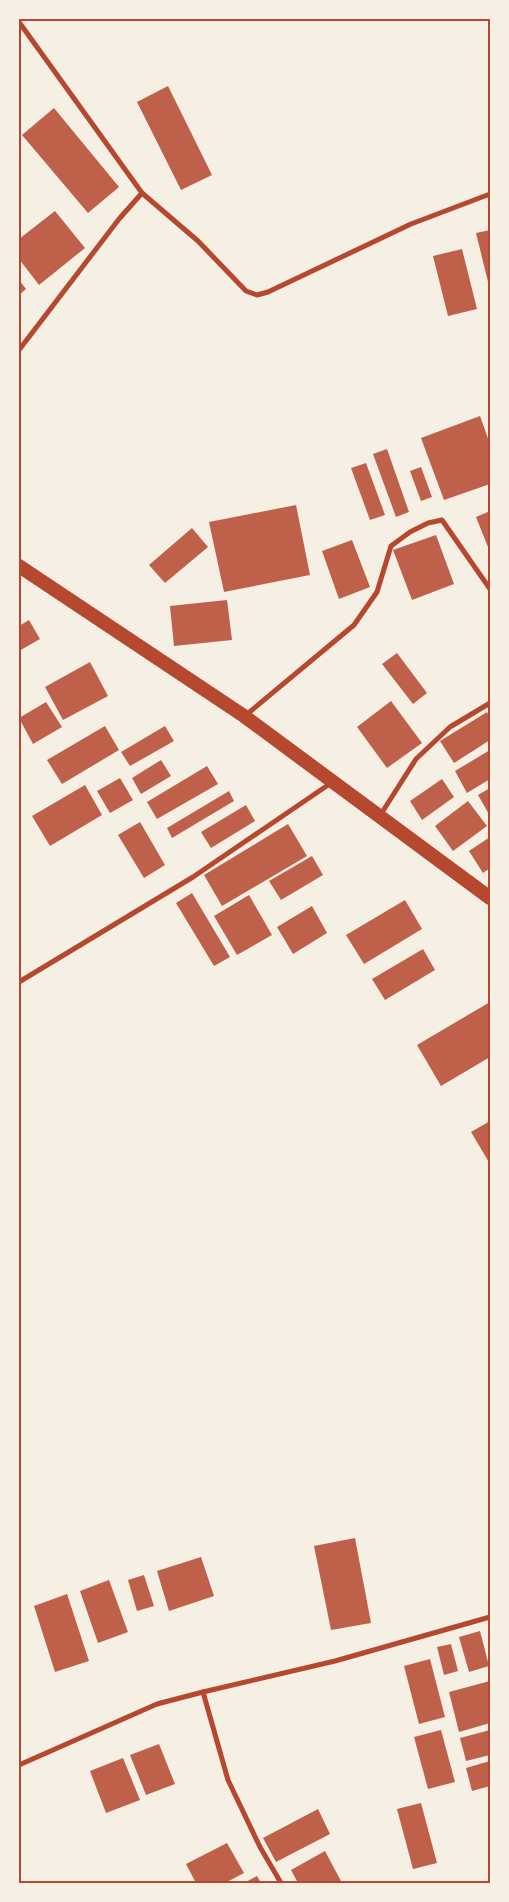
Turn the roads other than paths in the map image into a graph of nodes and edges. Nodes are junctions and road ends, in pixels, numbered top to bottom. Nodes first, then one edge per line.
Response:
1 (19, 22) edge
2 (142, 193) junction
3 (490, 194) edge
4 (19, 350) edge
5 (19, 566) edge
6 (490, 589) edge
7 (490, 703) edge
8 (244, 716) junction
9 (331, 782) junction
10 (379, 817) junction
11 (490, 898) edge
12 (19, 982) edge
13 (490, 1617) edge
14 (203, 1692) junction
15 (19, 1765) edge
16 (281, 1883) edge

1 - 2 street
2 - 3 street
2 - 4 street
5 - 8 highway
6 - 8 street
7 - 10 street
8 - 9 highway
9 - 10 highway
9 - 12 street
10 - 11 highway
13 - 14 street
14 - 15 street
14 - 16 street

